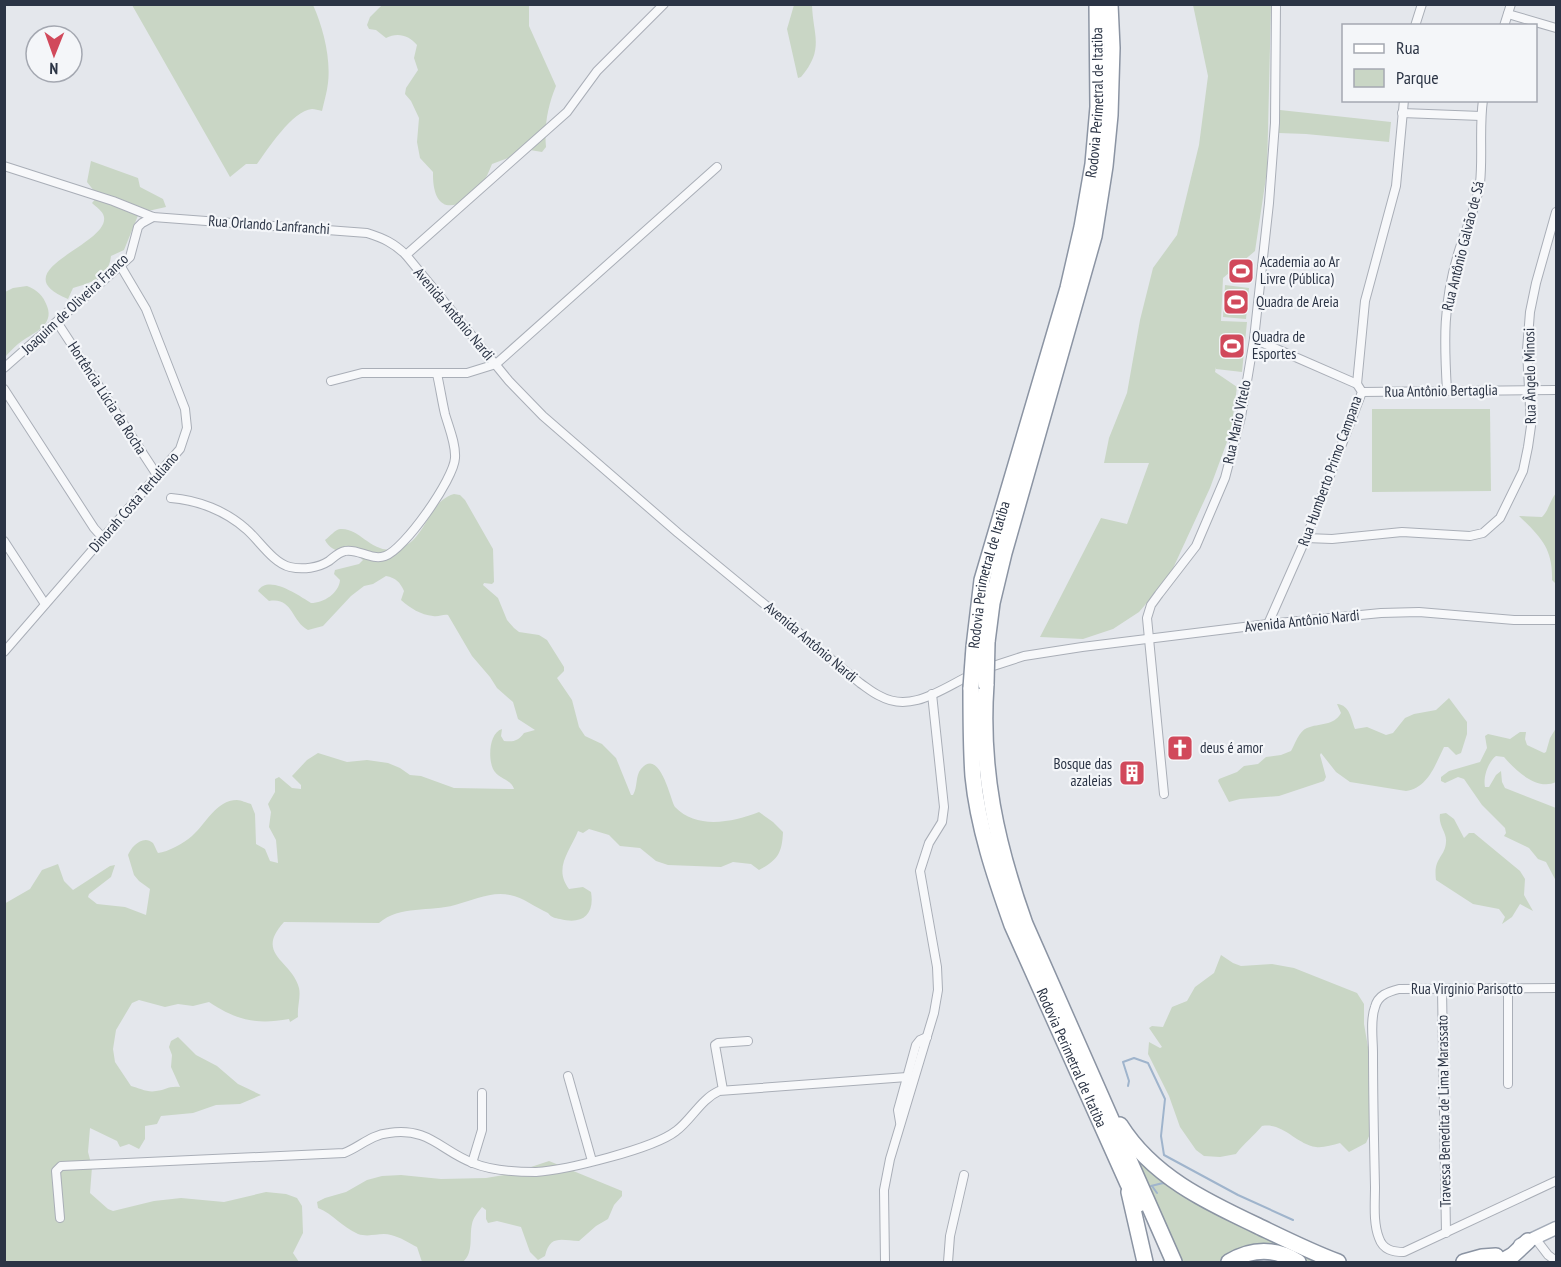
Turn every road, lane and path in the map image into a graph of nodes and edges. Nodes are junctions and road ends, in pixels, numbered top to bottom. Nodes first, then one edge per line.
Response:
1 (664, 4) edge
2 (1097, 4) edge
3 (1110, 4) edge
4 (1276, 4) edge
5 (1422, 4) edge
6 (1511, 4) edge
7 (1508, 14) junction
8 (1416, 24) edge
9 (1505, 24) edge
10 (1557, 28) edge
11 (1404, 102) edge
12 (1483, 102) edge
13 (1402, 113) junction
14 (1481, 116) junction
15 (4, 166) edge
16 (717, 167) dead end
17 (1557, 212) edge
18 (153, 217) junction
19 (406, 255) junction
20 (120, 265) junction
21 (57, 322) junction
22 (1254, 339) junction
23 (496, 364) junction
24 (4, 368) edge
25 (437, 374) junction
26 (331, 381) dead end
27 (1357, 384) junction
28 (4, 389) edge
29 (1528, 390) junction
30 (1557, 390) edge
31 (1447, 391) junction
32 (1362, 392) junction
33 (157, 475) junction
34 (171, 498) dead end
35 (103, 538) junction
36 (1306, 538) junction
37 (4, 541) edge
38 (45, 604) junction
39 (1557, 620) edge
40 (1268, 624) junction
41 (1148, 639) junction
42 (980, 644) junction
43 (4, 652) edge
44 (978, 686) junction
45 (932, 694) junction
46 (1164, 794) dead end
47 (1557, 988) edge
48 (1442, 989) junction
49 (1508, 989) junction
50 (927, 1036) junction
51 (748, 1041) dead end
52 (568, 1076) dead end
53 (907, 1077) junction
54 (1508, 1084) dead end
55 (723, 1090) junction
56 (482, 1093) dead end
57 (1105, 1102) junction
58 (901, 1123) junction
59 (592, 1161) junction
60 (472, 1163) junction
61 (964, 1175) dead end
62 (1557, 1181) edge
63 (1128, 1184) junction
64 (60, 1218) dead end
65 (1557, 1228) edge
66 (1446, 1233) junction
67 (1532, 1239) junction
68 (1494, 1260) edge
69 (1557, 1261) edge
70 (885, 1263) edge
71 (948, 1263) edge
72 (1145, 1263) edge
73 (1166, 1263) edge
74 (1174, 1263) edge
75 (1229, 1263) edge
76 (1298, 1263) edge
77 (1338, 1263) edge
78 (1464, 1263) edge

1 - 19 street, Avenida Antônio Nardi
2 - 42 highway, Rodovia Perimetral de Itatiba
3 - 42 highway, Rodovia Perimetral de Itatiba
4 - 22 street, Rua Mario Vitelo
5 - 8 street
6 - 7 street
7 - 9 street
7 - 10 street
11 - 13 street, Rua Humberto Primo Campana
12 - 14 street, Rua Antônio Galvão de Sá
13 - 14 street
13 - 27 street, Rua Humberto Primo Campana
14 - 31 street, Rua Antônio Galvão de Sá
15 - 18 street, Rua Orlando Lanfranchi
16 - 23 street
17 - 29 street, Rua Ângelo Minosi
18 - 19 street, Rua Orlando Lanfranchi
18 - 20 street, Joaquim de Oliveira Franco
19 - 23 street, Avenida Antônio Nardi
20 - 21 street, Joaquim de Oliveira Franco
20 - 33 street, Dinorah Costa Tertuliano
21 - 24 street, Joaquim de Oliveira Franco
21 - 33 street, Hortência Lúcia da Rocha
22 - 27 street
22 - 41 street, Rua Mario Vitelo
23 - 25 street
23 - 45 street, Avenida Antônio Nardi
25 - 26 street
25 - 34 street
27 - 32 street, Rua Humberto Primo Campana
28 - 35 street
29 - 30 street, Rua Antônio Bertaglia
29 - 31 street, Rua Antônio Bertaglia
29 - 36 street, Rua Ângelo Minosi
31 - 32 street, Rua Antônio Bertaglia
32 - 36 street, Rua Humberto Primo Campana
33 - 35 street, Dinorah Costa Tertuliano
35 - 38 street, Dinorah Costa Tertuliano
36 - 40 street, Rua Humberto Primo Campana
37 - 38 street
38 - 43 street, Dinorah Costa Tertuliano
39 - 40 street, Avenida Antônio Nardi
40 - 41 street, Avenida Antônio Nardi
41 - 45 street, Avenida Antônio Nardi
41 - 46 street, Rua Mario Vitelo
42 - 44 highway, Rodovia Perimetral de Itatiba, bridge
44 - 57 highway, Rodovia Perimetral de Itatiba
44 - 63 highway, Rodovia Perimetral de Itatiba
45 - 50 street
47 - 49 street, Rua Virginio Parisotto
48 - 49 street, Rua Virginio Parisotto
48 - 66 street, Travessa Benedita de Lima Marassato
48 - 66 street, Rua Virginio Parisotto
49 - 54 street
50 - 53 street
50 - 58 street
51 - 55 street
52 - 59 street
53 - 55 street
53 - 58 street
55 - 59 street
56 - 60 street
57 - 74 highway, Rodovia Perimetral de Itatiba
57 - 77 highway
58 - 70 street
59 - 60 street
60 - 64 street
61 - 71 street
62 - 66 street
63 - 72 highway
63 - 73 highway, Rodovia Perimetral de Itatiba
65 - 67 main road
67 - 68 highway
67 - 69 street
68 - 78 highway
75 - 76 highway

